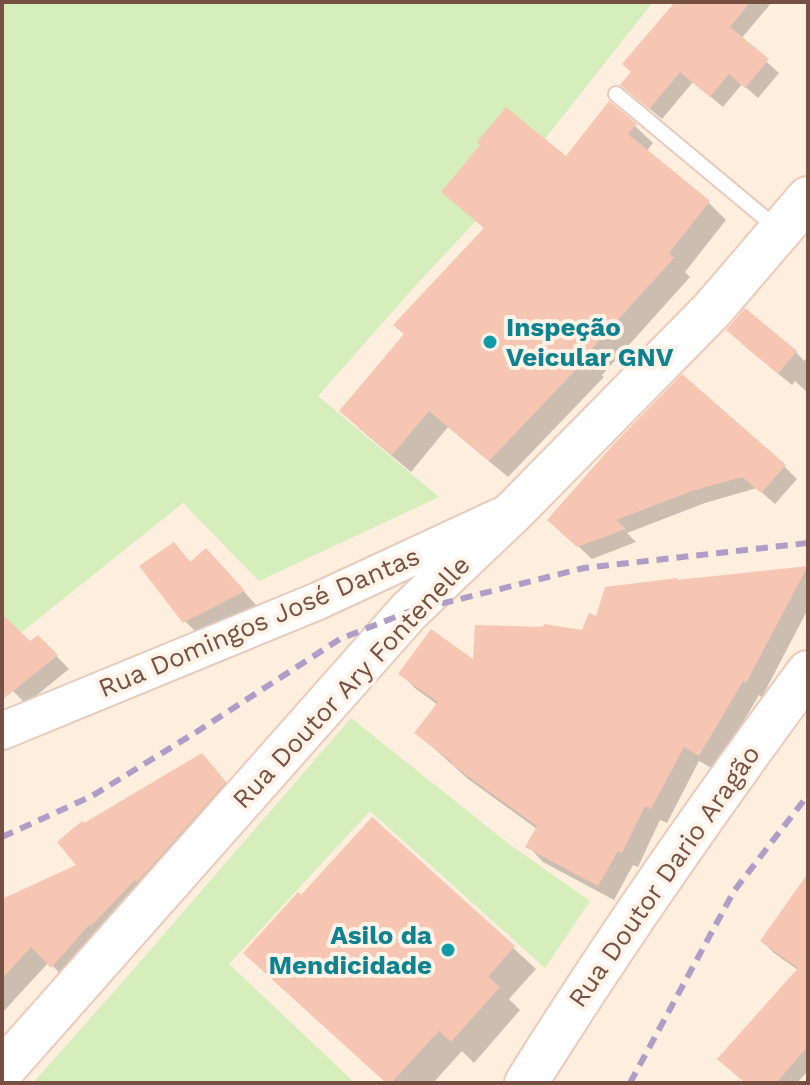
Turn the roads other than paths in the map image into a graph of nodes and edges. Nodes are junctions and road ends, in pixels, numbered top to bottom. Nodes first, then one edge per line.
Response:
1 (616, 94) dead end
2 (808, 198) edge
3 (780, 231) junction
4 (515, 510) junction
5 (808, 672) edge
6 (2, 731) edge
7 (2, 1071) edge
8 (526, 1083) edge

1 - 3 lane
2 - 3 main road, Rua Doutor Ary Fontenelle
3 - 4 main road, Rua Doutor Ary Fontenelle
4 - 6 street, Rua Domingos José Dantas
4 - 7 main road, Rua Doutor Ary Fontenelle
5 - 8 main road, Rua Doutor Dario Aragão

